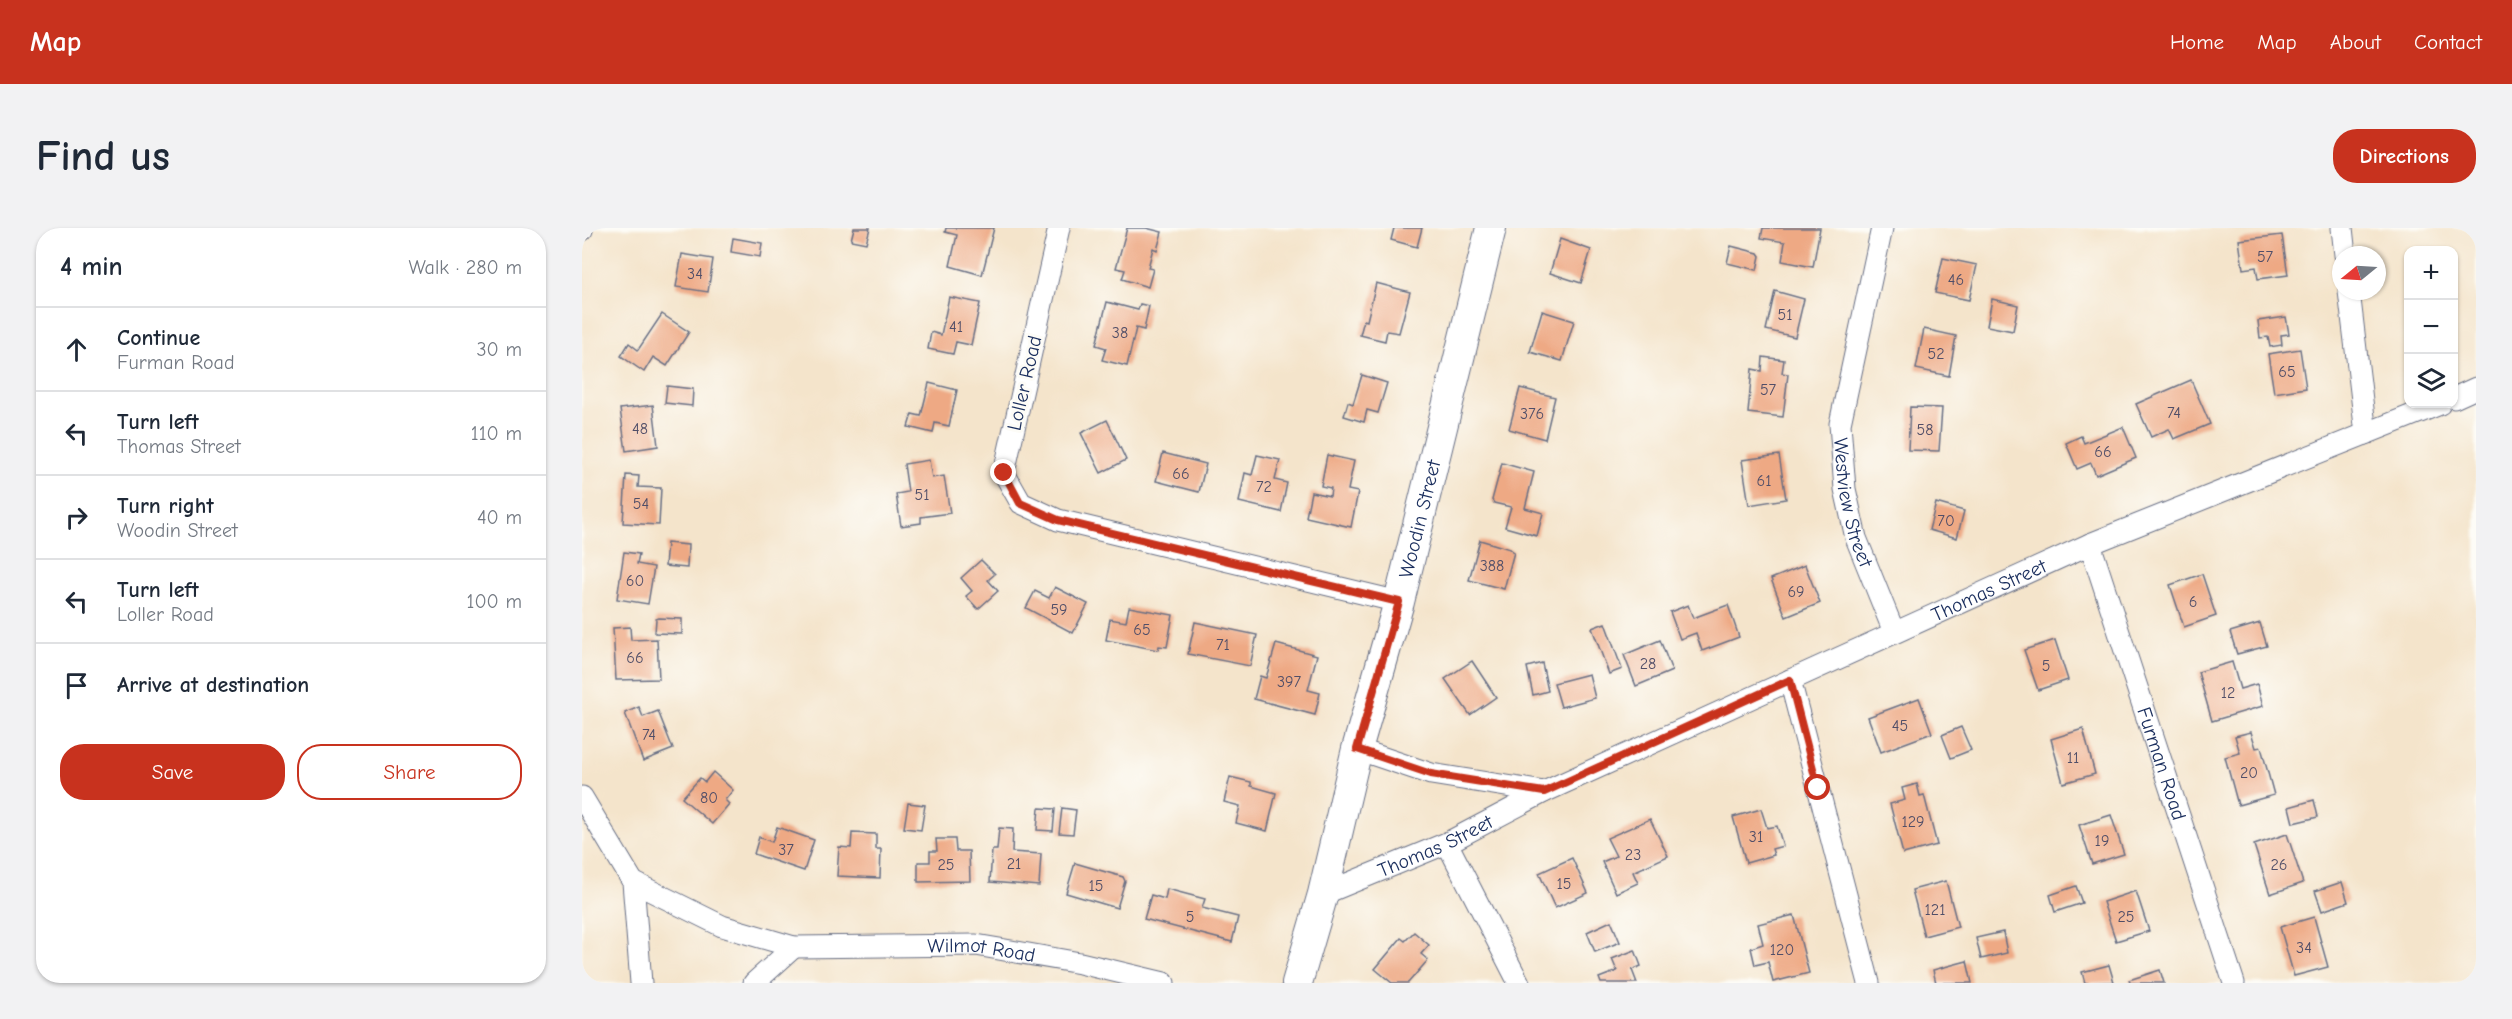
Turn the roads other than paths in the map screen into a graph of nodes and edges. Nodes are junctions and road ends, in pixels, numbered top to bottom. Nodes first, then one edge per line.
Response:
1 (1059, 228) edge
2 (1491, 228) edge
3 (1882, 228) edge
4 (2342, 228) edge
5 (2344, 246) edge
6 (2350, 300) edge
7 (2476, 388) edge
8 (2458, 396) edge
9 (2430, 408) edge
10 (2366, 434) junction
11 (2090, 544) junction
12 (1399, 602) junction
13 (1894, 632) junction
14 (1790, 680) junction
15 (1357, 749) junction
16 (1544, 792) junction
17 (582, 797) edge
18 (1447, 843) junction
19 (633, 882) junction
20 (1323, 894) junction
21 (794, 948) junction
22 (641, 983) edge
23 (754, 983) edge
24 (1164, 983) edge
25 (1297, 983) edge
26 (1519, 983) edge
27 (1869, 983) edge
28 (2234, 983) edge

1 - 12 street, Loller Road
2 - 12 main road, Woodin Street
3 - 13 street, Westview Street
4 - 5 street
6 - 10 street
7 - 8 street
9 - 10 street, Thomas Street
10 - 11 street, Thomas Street
11 - 13 street, Thomas Street
11 - 28 street, Furman Road
12 - 15 main road, Woodin Street
13 - 14 street, Thomas Street
14 - 16 street, Thomas Street
14 - 27 street
15 - 16 street, Thomas Street
15 - 20 main road, Woodin Street
16 - 18 street, Thomas Street
17 - 19 street
18 - 20 street, Thomas Street
18 - 26 street
19 - 21 street, Wilmot Road
19 - 22 street
20 - 25 main road, Woodin Street
21 - 23 street
21 - 24 street, Wilmot Road

